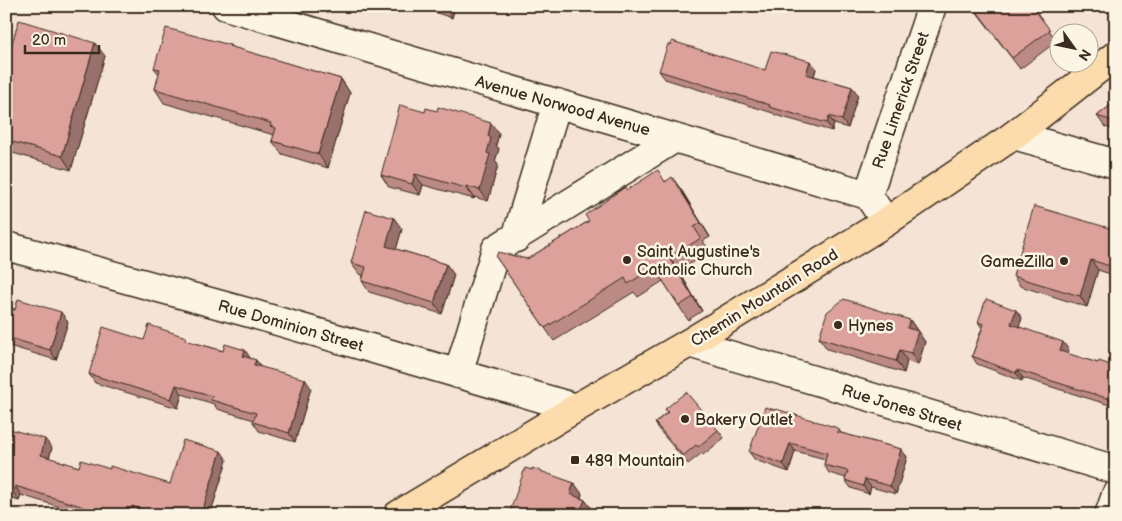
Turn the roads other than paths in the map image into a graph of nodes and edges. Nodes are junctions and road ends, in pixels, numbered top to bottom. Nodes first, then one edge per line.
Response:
1 (226, 6) edge
2 (932, 6) edge
3 (1116, 55) edge
4 (557, 103) junction
5 (1014, 135) junction
6 (675, 138) junction
7 (1116, 164) edge
8 (868, 195) junction
9 (886, 222) junction
10 (516, 238) junction
11 (6, 246) edge
12 (689, 343) junction
13 (458, 374) junction
14 (576, 408) junction
15 (1116, 470) edge
16 (1116, 495) edge
17 (398, 515) edge
18 (1108, 515) edge

1 - 4 street, Avenue Norwood Avenue
2 - 8 street, Rue Limerick Street
3 - 5 main road, Chemin Mountain Road
4 - 6 street, Avenue Norwood Avenue
4 - 10 street
5 - 7 street
5 - 9 main road, Chemin Mountain Road
6 - 8 street, Avenue Norwood Avenue
6 - 10 street
8 - 9 street
9 - 12 main road, Chemin Mountain Road
10 - 13 street
11 - 13 street, Rue Dominion Street
12 - 14 main road, Chemin Mountain Road
12 - 15 street, Rue Jones Street
13 - 14 street, Rue Dominion Street
14 - 17 main road, Chemin Mountain Road
16 - 18 street

